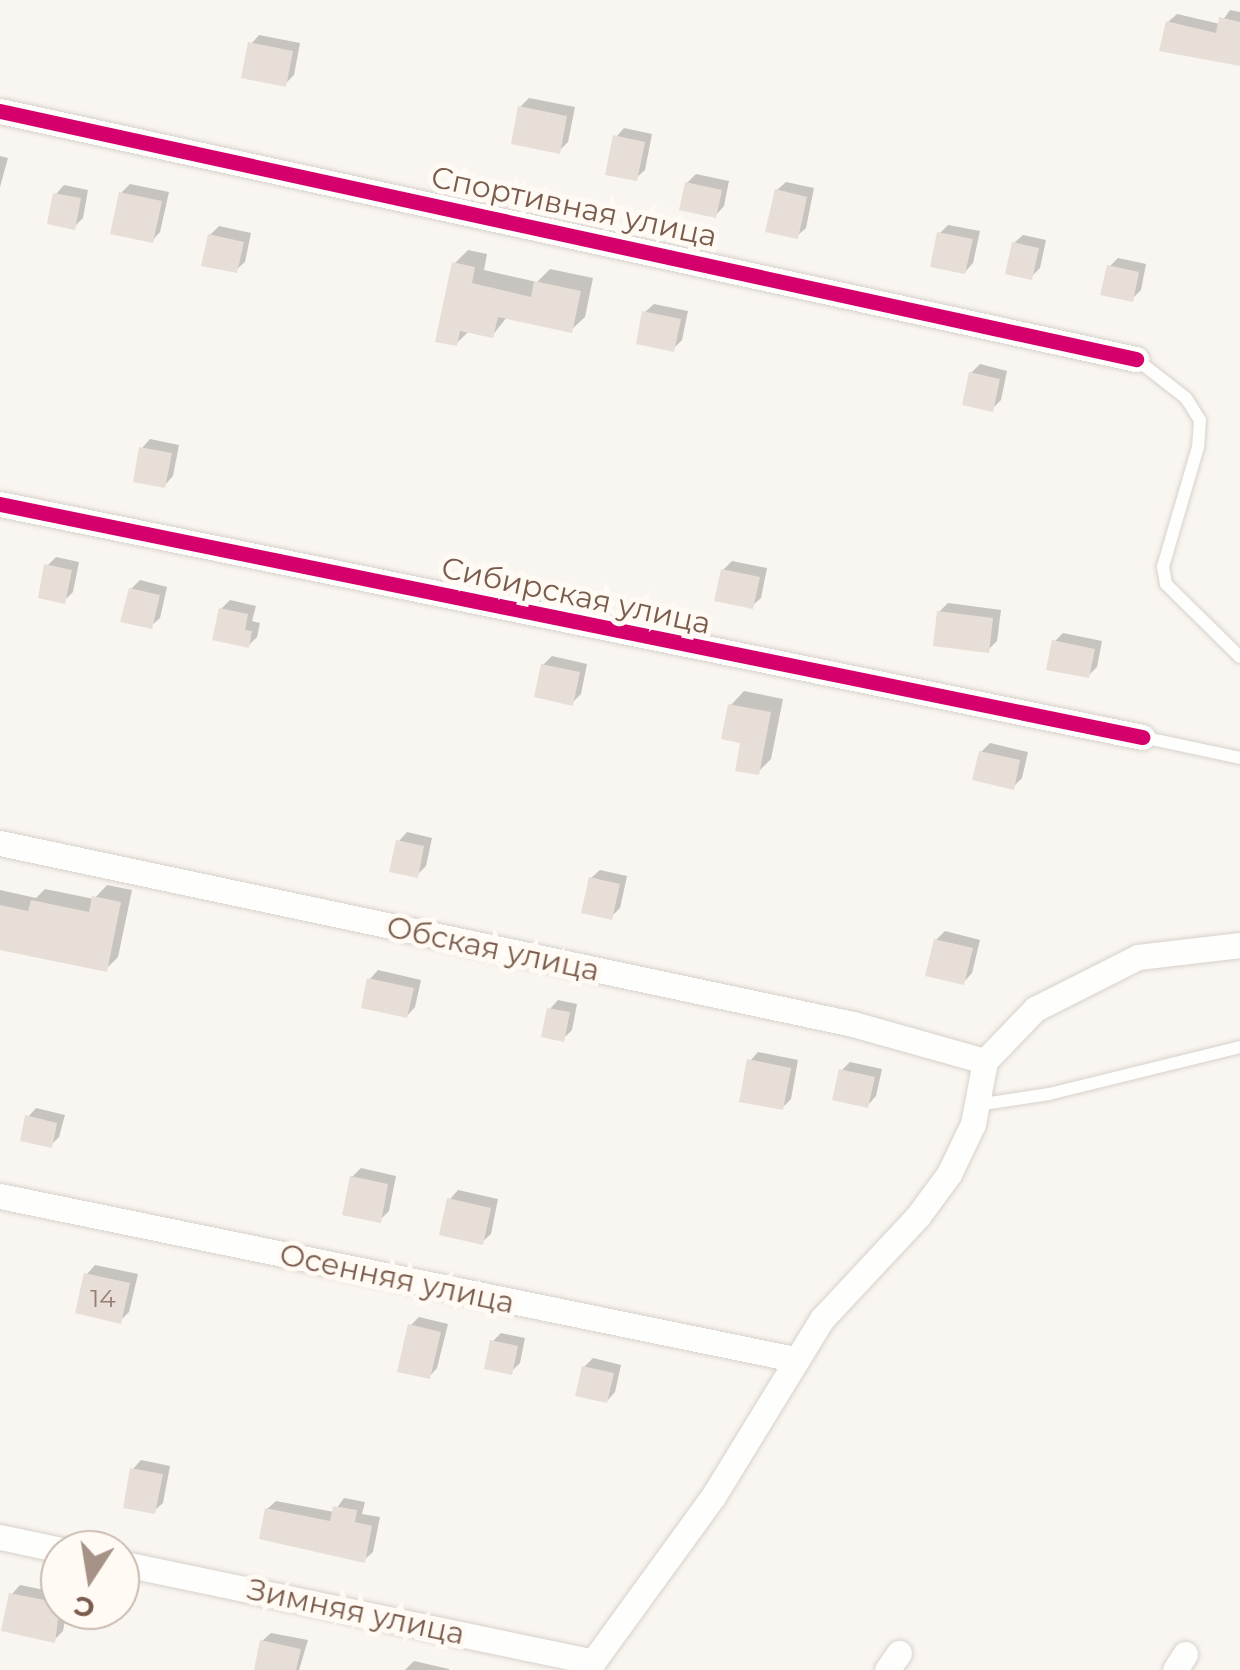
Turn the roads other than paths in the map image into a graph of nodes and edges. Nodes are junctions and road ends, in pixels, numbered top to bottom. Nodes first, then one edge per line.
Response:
1 (0, 112) edge
2 (1136, 359) joint
3 (0, 504) edge
4 (1240, 657) edge
5 (1142, 737) joint
6 (1240, 758) edge
7 (0, 844) edge
8 (1240, 945) edge
9 (1240, 1048) edge
10 (984, 1060) junction
11 (977, 1105) junction
12 (0, 1196) edge
13 (794, 1359) junction
14 (0, 1537) edge
15 (40, 1546) edge
16 (140, 1567) edge
17 (590, 1666) edge

1 - 2 street, Спортивная улица
2 - 4 lane
3 - 5 street, Сибирская улица
5 - 6 lane
7 - 10 street, Обская улица
8 - 10 street
9 - 11 lane
10 - 11 street
11 - 13 street
12 - 13 street, Осенняя улица
13 - 17 street
14 - 15 street
16 - 17 street, Зимняя улица

